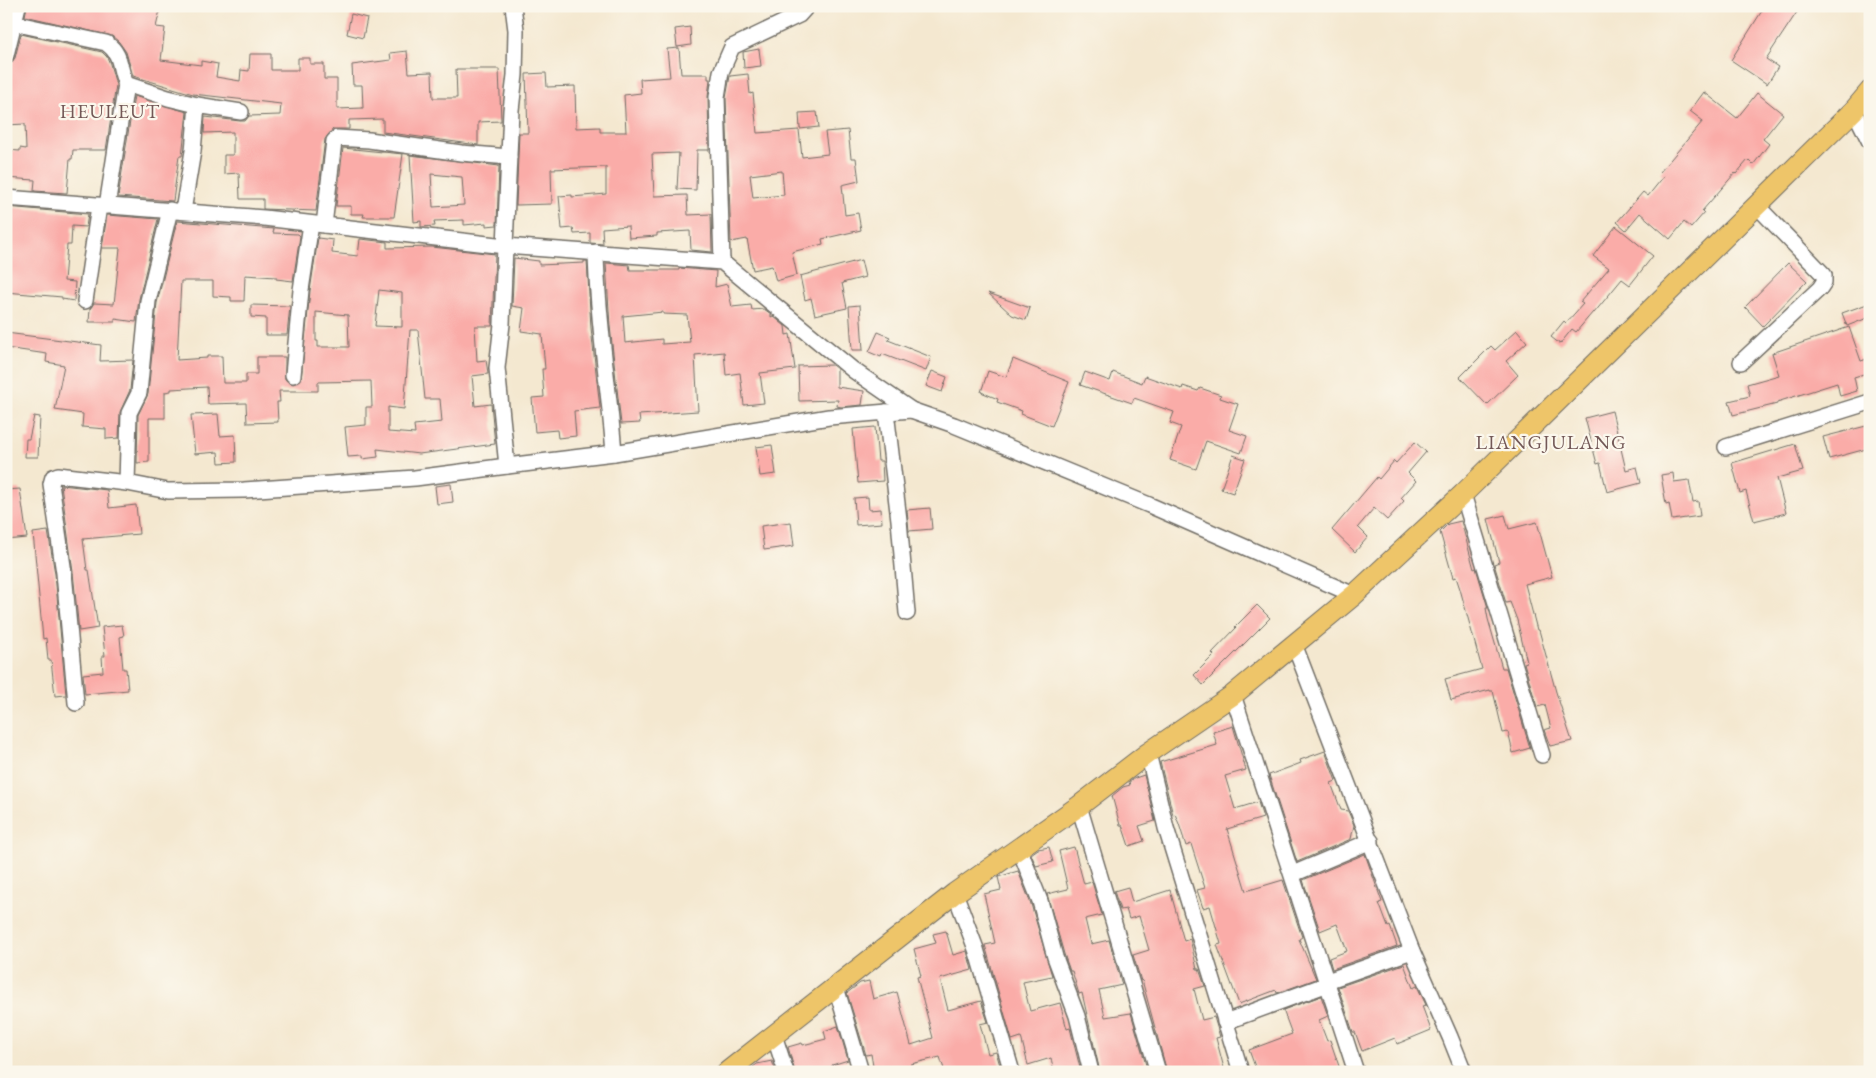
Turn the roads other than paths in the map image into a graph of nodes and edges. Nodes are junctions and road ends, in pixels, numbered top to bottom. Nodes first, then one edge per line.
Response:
1 (18, 6) edge
2 (513, 6) edge
3 (806, 6) edge
4 (13, 23) junction
5 (6, 55) edge
6 (126, 84) junction
7 (1870, 91) edge
8 (197, 105) junction
9 (1854, 110) junction
10 (241, 112) dead end
11 (1870, 142) edge
12 (509, 157) junction
13 (6, 198) edge
14 (103, 206) junction
15 (1757, 206) junction
16 (176, 211) junction
17 (318, 225) junction
18 (505, 246) junction
19 (596, 252) junction
20 (722, 262) junction
21 (85, 301) dead end
22 (1741, 362) dead end
23 (292, 375) dead end
24 (1870, 402) edge
25 (911, 410) junction
26 (886, 412) junction
27 (1726, 447) dead end
28 (614, 453) junction
29 (507, 466) junction
30 (128, 482) junction
31 (1463, 494) junction
32 (1354, 595) junction
33 (907, 613) dead end
34 (1294, 644) junction
35 (1233, 696) junction
36 (76, 703) dead end
37 (1148, 753) junction
38 (1542, 755) dead end
39 (1078, 806) junction
40 (1371, 841) junction
41 (1019, 848) junction
42 (1293, 874) junction
43 (955, 894) junction
44 (1412, 951) junction
45 (1327, 982) junction
46 (836, 986) junction
47 (1225, 1022) junction
48 (774, 1035) junction
49 (727, 1072) edge
50 (786, 1072) edge
51 (861, 1072) edge
52 (1012, 1072) edge
53 (1091, 1072) edge
54 (1158, 1072) edge
55 (1241, 1072) edge
56 (1356, 1072) edge
57 (1464, 1072) edge

1 - 4 street
2 - 12 street
3 - 20 street
4 - 5 street
4 - 6 street
6 - 8 street
6 - 14 street
7 - 9 main road
8 - 10 street
8 - 16 street
9 - 11 street
9 - 15 main road
12 - 17 street
12 - 18 street
13 - 14 street
14 - 16 street
14 - 21 street
15 - 22 street
15 - 31 main road
16 - 17 street
16 - 30 street
17 - 18 street
17 - 23 street
18 - 19 street
18 - 29 street
19 - 20 street
19 - 28 street
20 - 25 street
24 - 27 street
25 - 26 street
25 - 32 street
26 - 28 street
26 - 33 street
28 - 29 street
29 - 30 street
30 - 36 street
31 - 32 main road
31 - 38 street
32 - 34 main road
34 - 35 main road
34 - 40 street
35 - 37 main road
35 - 42 street
37 - 39 main road
37 - 47 street
39 - 41 main road
39 - 54 street
40 - 42 street
40 - 44 street
41 - 43 main road
41 - 53 street
42 - 45 street
43 - 46 main road
43 - 52 street
44 - 45 street
44 - 57 street
45 - 47 street
45 - 56 street
46 - 48 main road
46 - 51 street
47 - 55 street
48 - 49 main road
48 - 50 street

